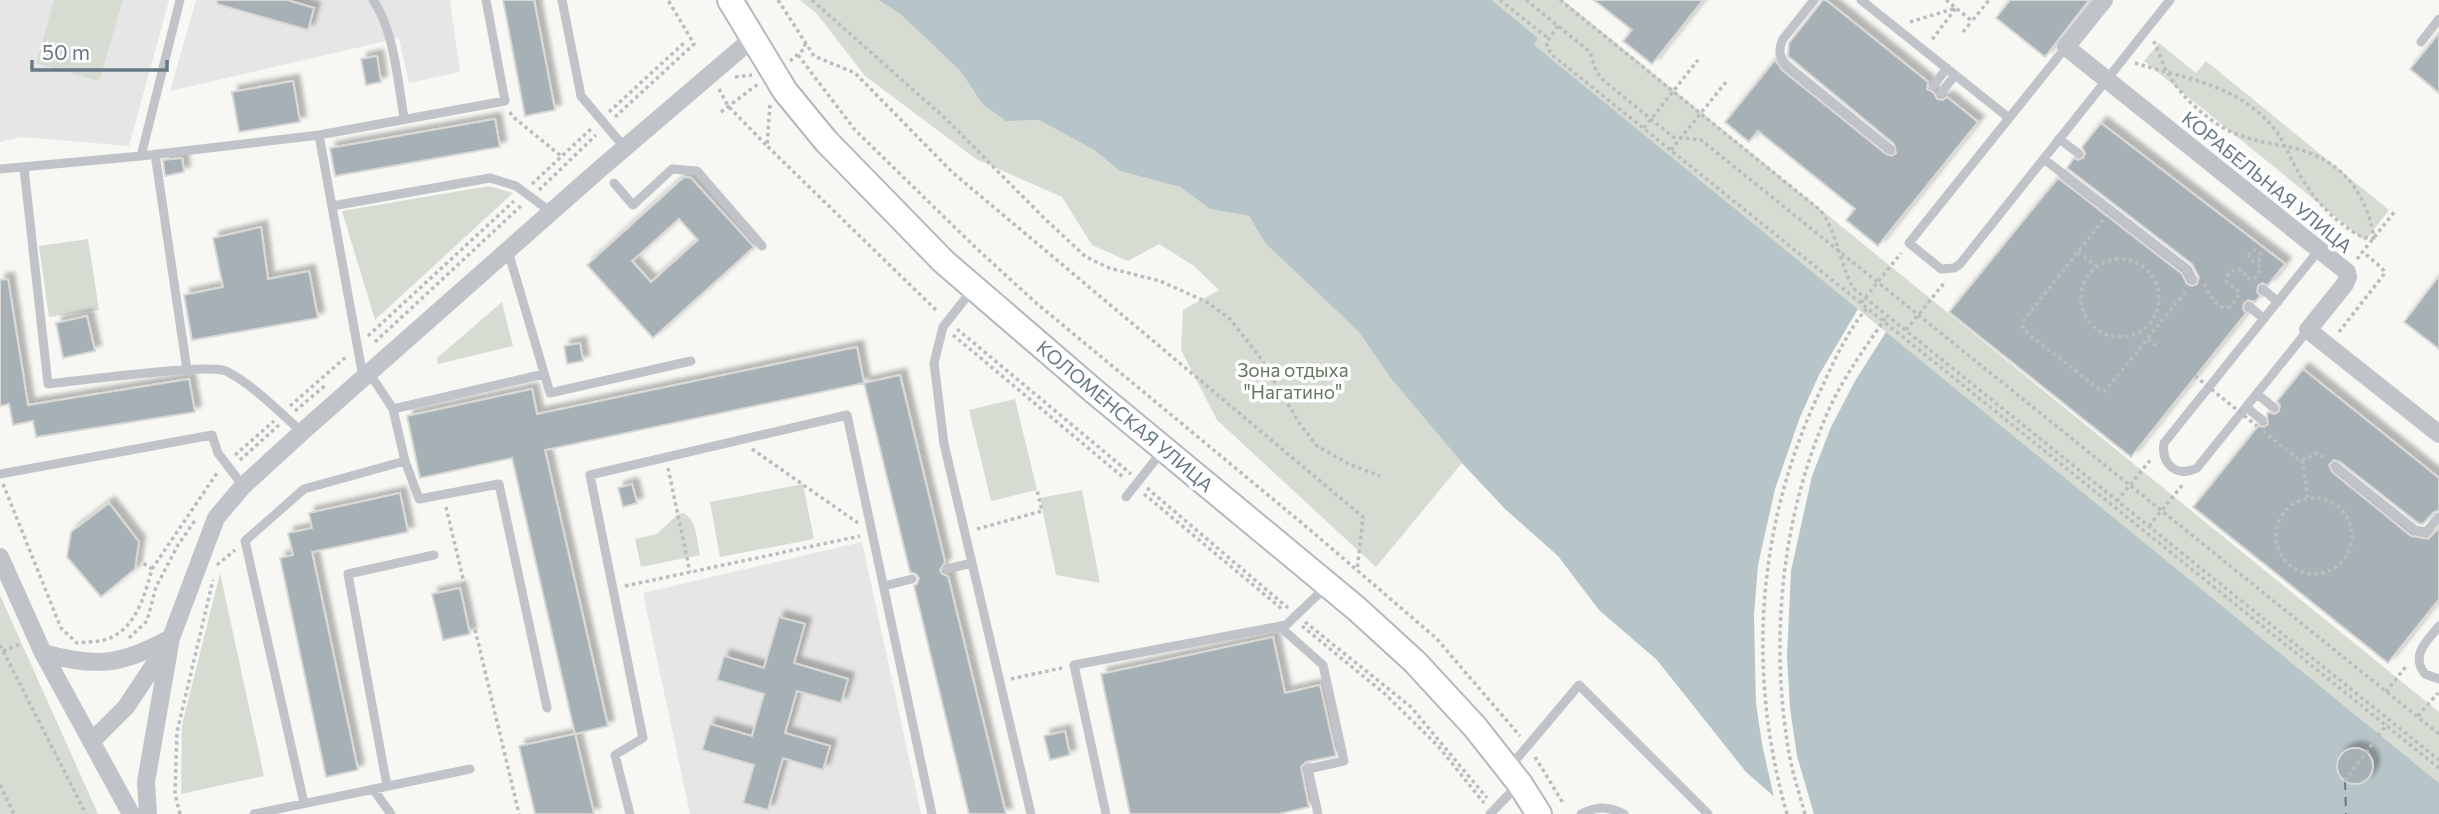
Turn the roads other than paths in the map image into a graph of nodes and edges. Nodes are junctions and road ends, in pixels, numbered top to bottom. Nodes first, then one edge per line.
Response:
1 (180, 0) edge
2 (373, 0) edge
3 (486, 0) edge
4 (562, 0) edge
5 (730, 0) edge
6 (1814, 0) edge
7 (1861, 0) edge
8 (2104, 0) edge
9 (2171, 0) edge
10 (2439, 19) edge
11 (752, 39) junction
12 (2421, 42) dead end
13 (2066, 47) junction
14 (1947, 68) junction
15 (1955, 75) junction
16 (2107, 80) junction
17 (1933, 86) dead end
18 (1941, 93) dead end
19 (404, 118) junction
20 (2009, 118) junction
21 (319, 135) junction
22 (2059, 139) junction
23 (625, 148) junction
24 (1890, 149) dead end
25 (2078, 153) dead end
26 (155, 154) junction
27 (141, 156) junction
28 (2044, 159) junction
29 (24, 168) junction
30 (0, 169) edge
31 (614, 183) dead end
32 (332, 206) junction
33 (551, 212) junction
34 (762, 246) dead end
35 (2319, 250) junction
36 (508, 251) junction
37 (2192, 279) road end
38 (973, 289) junction
39 (2264, 290) dead end
40 (2278, 302) junction
41 (2250, 307) dead end
42 (2264, 319) junction
43 (2308, 330) junction
44 (691, 361) dead end
45 (187, 370) junction
46 (544, 374) junction
47 (367, 376) junction
48 (2257, 394) junction
49 (2246, 407) junction
50 (2273, 407) dead end
51 (393, 409) junction
52 (2260, 423) road end
53 (302, 432) junction
54 (2439, 434) edge
55 (1164, 449) junction
56 (405, 461) junction
57 (2336, 467) road end
58 (0, 475) edge
59 (243, 486) junction
60 (1126, 497) dead end
61 (2439, 517) edge
62 (434, 555) dead end
63 (0, 557) edge
64 (972, 564) junction
65 (947, 569) dead end
66 (912, 579) dead end
67 (1328, 585) junction
68 (884, 586) junction
69 (1279, 626) junction
70 (2439, 626) edge
71 (171, 638) junction
72 (43, 653) junction
73 (2439, 679) edge
74 (547, 708) dead end
75 (92, 741) junction
76 (470, 769) dead end
77 (1514, 776) junction
78 (387, 786) junction
79 (373, 789) junction
80 (304, 803) junction
81 (289, 810) edge
82 (1492, 812) edge
83 (131, 814) edge
84 (148, 814) edge
85 (254, 814) edge
86 (391, 814) edge
87 (630, 814) edge
88 (932, 814) edge
89 (1031, 814) edge
90 (1106, 814) edge
91 (1318, 814) edge
92 (1539, 814) edge
93 (1581, 814) edge
94 (1623, 814) edge
95 (1708, 814) edge

1 - 27 lane
2 - 19 lane
3 - 19 lane
4 - 23 lane
5 - 11 street, КОЛОМЕНСКАЯ УЛИЦА
6 - 24 lane
7 - 14 lane
8 - 13 street
9 - 16 lane
10 - 12 lane
11 - 23 street
11 - 38 street, КОЛОМЕНСКАЯ УЛИЦА
13 - 16 street, КОРАБЕЛЬНАЯ УЛИЦА
13 - 20 lane
14 - 15 lane
14 - 17 lane
15 - 18 lane
15 - 20 lane
16 - 22 lane
16 - 35 street, КОРАБЕЛЬНАЯ УЛИЦА
19 - 21 lane
20 - 28 lane
21 - 26 lane
21 - 32 lane
22 - 25 lane
22 - 28 lane
23 - 33 street
26 - 27 lane
26 - 45 lane
27 - 29 lane
28 - 37 lane
29 - 30 lane
29 - 45 lane
31 - 34 lane
32 - 33 lane
32 - 47 lane
33 - 36 street
35 - 40 lane
35 - 43 street, КОРАБЕЛЬНАЯ УЛИЦА
36 - 46 lane
36 - 47 street
38 - 55 street, КОЛОМЕНСКАЯ УЛИЦА
38 - 64 lane
39 - 40 lane
40 - 42 lane
41 - 42 lane
42 - 49 lane
43 - 48 lane
43 - 54 street
44 - 46 lane
45 - 53 lane
46 - 51 lane
47 - 51 lane
47 - 53 street
48 - 49 lane
48 - 50 lane
49 - 52 lane
51 - 56 lane
53 - 59 street
55 - 60 lane
55 - 67 street, КОЛОМЕНСКАЯ УЛИЦА
56 - 74 lane
56 - 80 lane
57 - 61 lane
58 - 59 lane
59 - 71 street
62 - 78 lane
63 - 72 street
64 - 65 lane
64 - 89 lane
66 - 68 lane
67 - 69 lane
67 - 77 street, КОЛОМЕНСКАЯ УЛИЦА
68 - 87 lane
68 - 88 lane
69 - 90 lane
69 - 91 lane
70 - 73 lane
71 - 72 street
71 - 75 street
71 - 84 street
72 - 75 street
75 - 83 street
76 - 78 lane
77 - 82 lane
77 - 92 street, КОЛОМЕНСКАЯ УЛИЦА
77 - 95 lane
78 - 79 lane
79 - 80 lane
79 - 86 lane
80 - 81 lane
81 - 85 lane
93 - 94 lane

